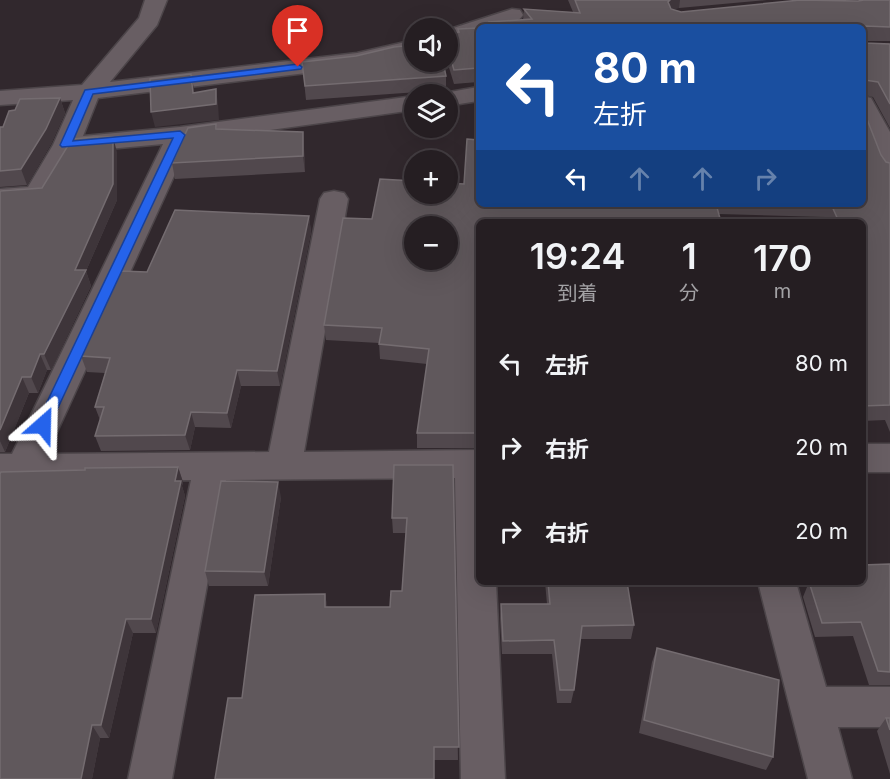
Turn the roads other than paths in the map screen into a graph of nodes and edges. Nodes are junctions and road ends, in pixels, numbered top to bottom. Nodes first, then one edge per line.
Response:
1 (156, 0) edge
2 (512, 15) dead end
3 (484, 24) edge
4 (476, 27) edge
5 (458, 32) edge
6 (404, 49) edge
7 (89, 92) junction
8 (476, 94) edge
9 (458, 97) edge
10 (0, 99) edge
11 (404, 104) edge
12 (866, 113) edge
13 (180, 135) junction
14 (66, 145) junction
15 (882, 153) edge
16 (0, 197) edge
17 (334, 199) dead end
18 (890, 458) edge
19 (866, 459) edge
20 (475, 464) edge
21 (284, 465) junction
22 (12, 467) edge
23 (211, 467) junction
24 (476, 503) edge
25 (478, 585) edge
26 (778, 585) edge
27 (810, 707) junction
28 (890, 707) edge
29 (150, 779) edge
30 (483, 779) edge
31 (830, 779) edge

1 - 7 street
2 - 3 street
4 - 5 street
6 - 7 street
7 - 10 street
7 - 14 street
8 - 9 street
11 - 13 street
12 - 15 street
13 - 14 street
13 - 22 street
14 - 16 street
17 - 21 street
18 - 19 street
20 - 21 street
20 - 24 street
21 - 23 street
22 - 23 street
23 - 29 street
25 - 30 street
26 - 27 street
27 - 28 street
27 - 31 street

